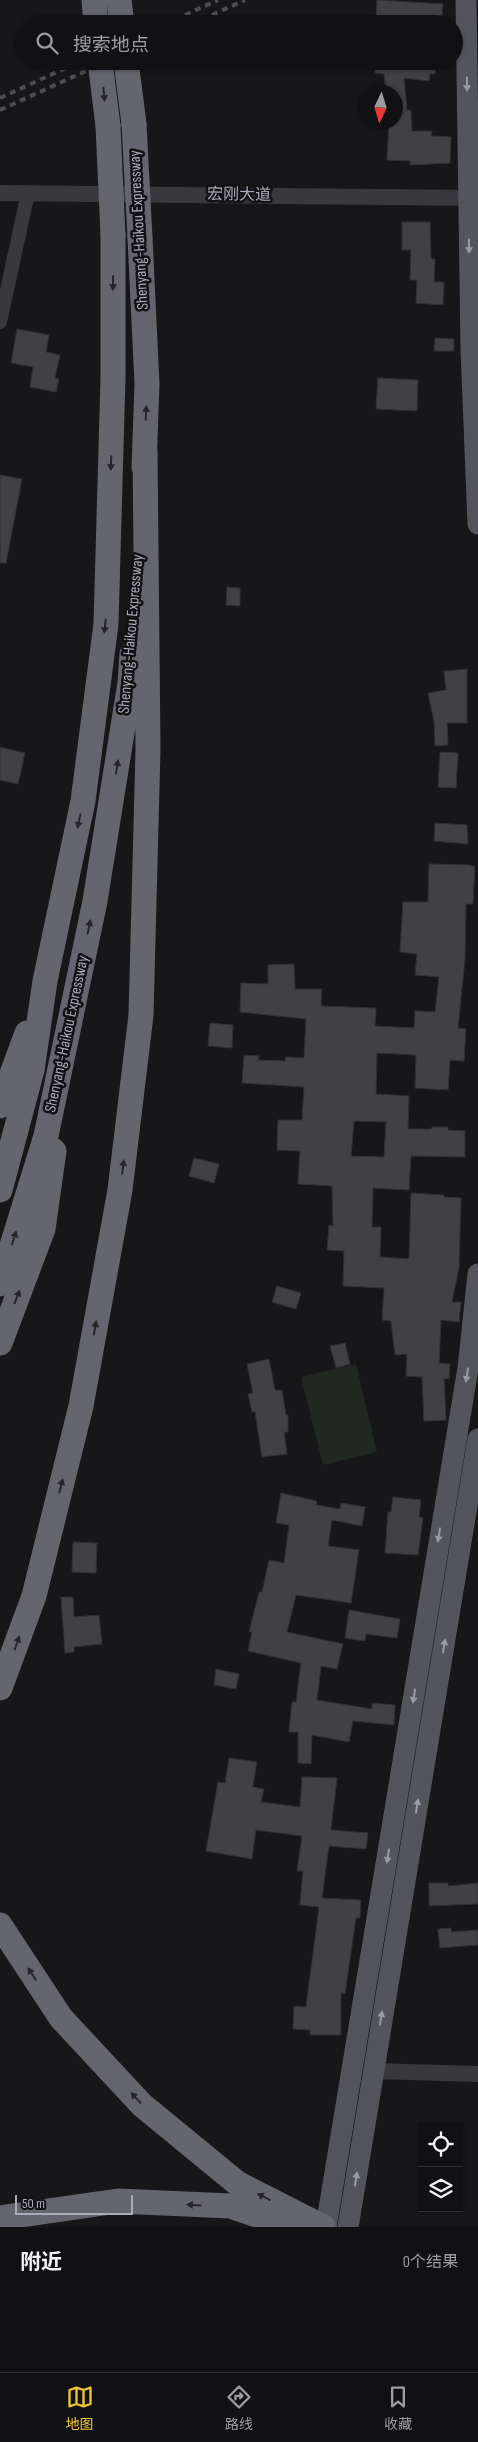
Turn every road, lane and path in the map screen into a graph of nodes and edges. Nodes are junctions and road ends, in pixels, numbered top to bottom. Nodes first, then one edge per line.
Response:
1 (94, 0) edge
2 (119, 0) edge
3 (466, 0) edge
4 (95, 15) edge
5 (121, 15) edge
6 (101, 70) edge
7 (127, 70) edge
8 (0, 193) edge
9 (28, 193) junction
10 (473, 198) edge
11 (0, 322) edge
12 (145, 450) junction
13 (478, 524) edge
14 (46, 981) junction
15 (76, 988) junction
16 (0, 1106) edge
17 (0, 1190) edge
18 (478, 1274) edge
19 (0, 1284) edge
20 (0, 1343) edge
21 (478, 1440) edge
22 (474, 1492) edge
23 (0, 1688) edge
24 (0, 1925) edge
25 (373, 2071) junction
26 (478, 2074) edge
27 (0, 2218) edge
28 (292, 2227) edge
29 (324, 2227) edge
30 (348, 2227) edge

1 - 4 highway
2 - 5 highway
3 -> 10 main road
6 -> 14 highway, Shenyang-Haikou Expressway, bridge
12 -> 7 highway, Shenyang-Haikou Expressway, bridge
8 - 9 street, 宏刚大道
9 - 10 street, 宏刚大道
9 - 11 street
10 -> 13 main road
15 -> 12 highway, Shenyang-Haikou Expressway
23 -> 12 highway
14 - 16 highway
14 - 17 highway, Shenyang-Haikou Expressway
19 -> 15 highway, Shenyang-Haikou Expressway
20 -> 15 highway
18 -> 29 main road
21 - 22 main road
25 -> 22 main road
29 -> 24 highway
25 - 26 street
30 -> 25 main road
28 -> 27 highway

